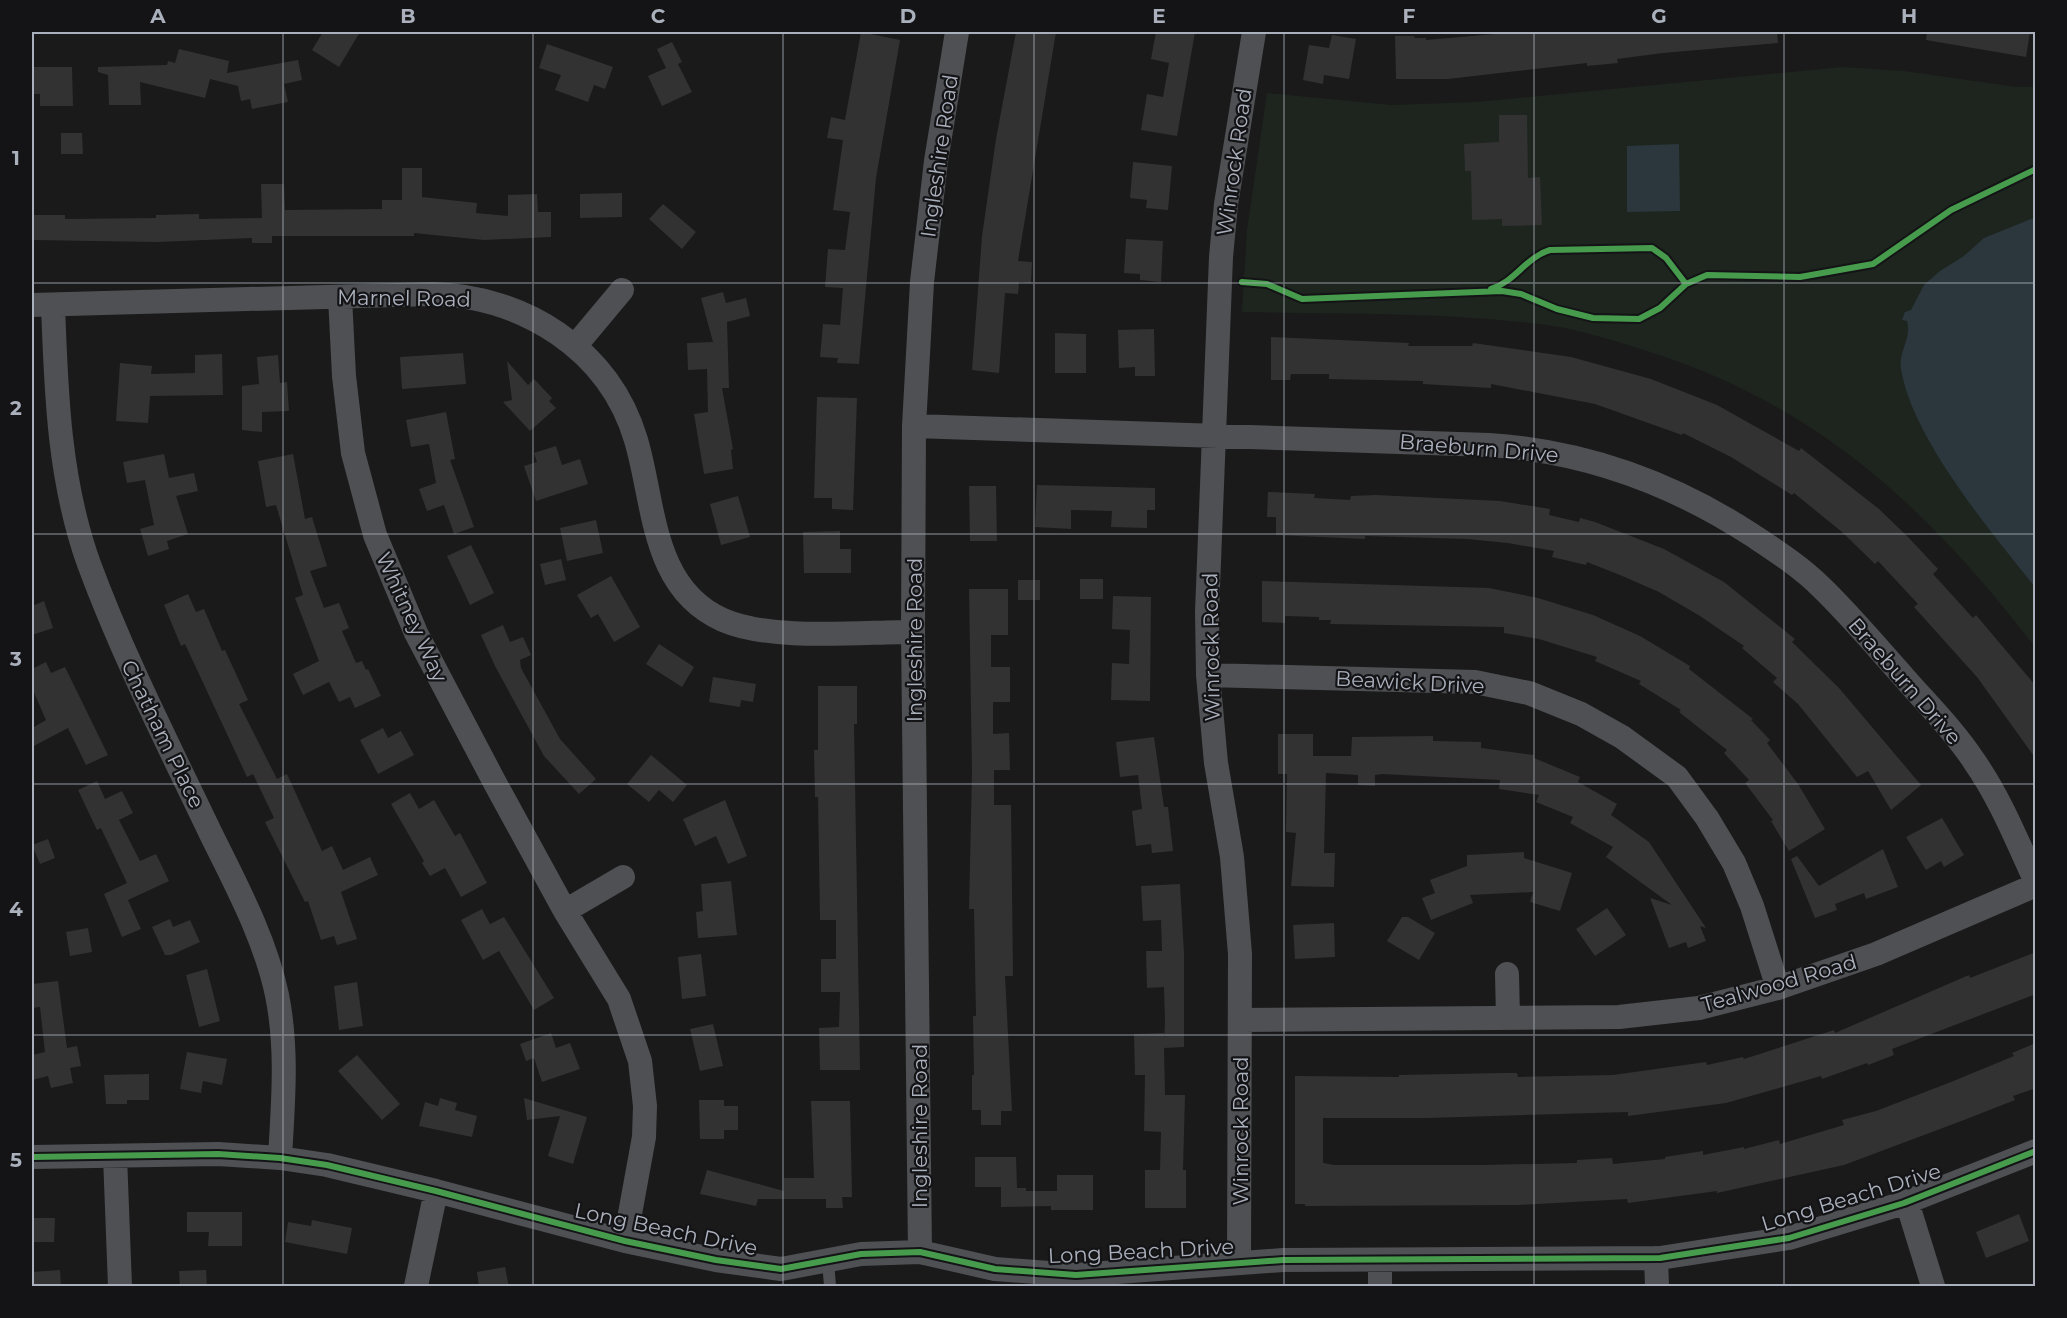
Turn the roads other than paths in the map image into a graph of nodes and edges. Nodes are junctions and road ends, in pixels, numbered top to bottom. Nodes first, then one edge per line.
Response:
1 (957, 32) edge
2 (1254, 32) edge
3 (622, 290) dead end
4 (340, 297) junction
5 (42, 305) edge
6 (576, 345) junction
7 (914, 426) junction
8 (1214, 435) junction
9 (913, 632) junction
10 (1208, 675) junction
11 (623, 877) dead end
12 (2036, 884) edge
13 (565, 911) junction
14 (1507, 974) dead end
15 (1778, 988) junction
16 (1508, 1018) junction
17 (1241, 1020) junction
18 (2036, 1151) edge
19 (115, 1156) junction
20 (32, 1157) edge
21 (280, 1158) junction
22 (436, 1191) junction
23 (1907, 1202) junction
24 (625, 1240) junction
25 (920, 1252) junction
26 (1656, 1258) junction
27 (1380, 1260) junction
28 (828, 1261) junction
29 (1239, 1263) junction
30 (120, 1287) edge
31 (416, 1287) edge
32 (830, 1287) edge
33 (1380, 1287) edge
34 (1657, 1287) edge
35 (1933, 1287) edge

1 - 7 street, Ingleshire Road
2 - 8 street, Winrock Road
3 - 6 street
4 - 5 street, Marnel Road
4 - 6 street, Marnel Road
4 - 13 street, Whitney Way
5 - 21 street, Chatham Place
6 - 9 street, Marnel Road
7 - 8 street, Braeburn Drive
7 - 9 street, Ingleshire Road
8 - 10 street, Winrock Road
8 - 12 street, Braeburn Drive
9 - 25 street, Ingleshire Road
10 - 15 street, Beawick Drive
10 - 17 street, Winrock Road
11 - 13 street
12 - 15 street, Tealwood Road
13 - 24 street, Whitney Way
14 - 16 street
15 - 16 street, Tealwood Road
16 - 17 street, Tealwood Road
17 - 29 street, Winrock Road
18 - 23 street, Long Beach Drive
19 - 20 street, Long Beach Drive
19 - 21 street, Long Beach Drive
19 - 30 street
21 - 22 street, Long Beach Drive
22 - 24 street, Long Beach Drive
22 - 31 street
23 - 26 street, Long Beach Drive
23 - 35 street
24 - 28 street, Long Beach Drive
25 - 28 street, Long Beach Drive
25 - 29 street, Long Beach Drive
26 - 27 street, Long Beach Drive
26 - 34 street
27 - 29 street, Long Beach Drive
27 - 33 street
28 - 32 lane

